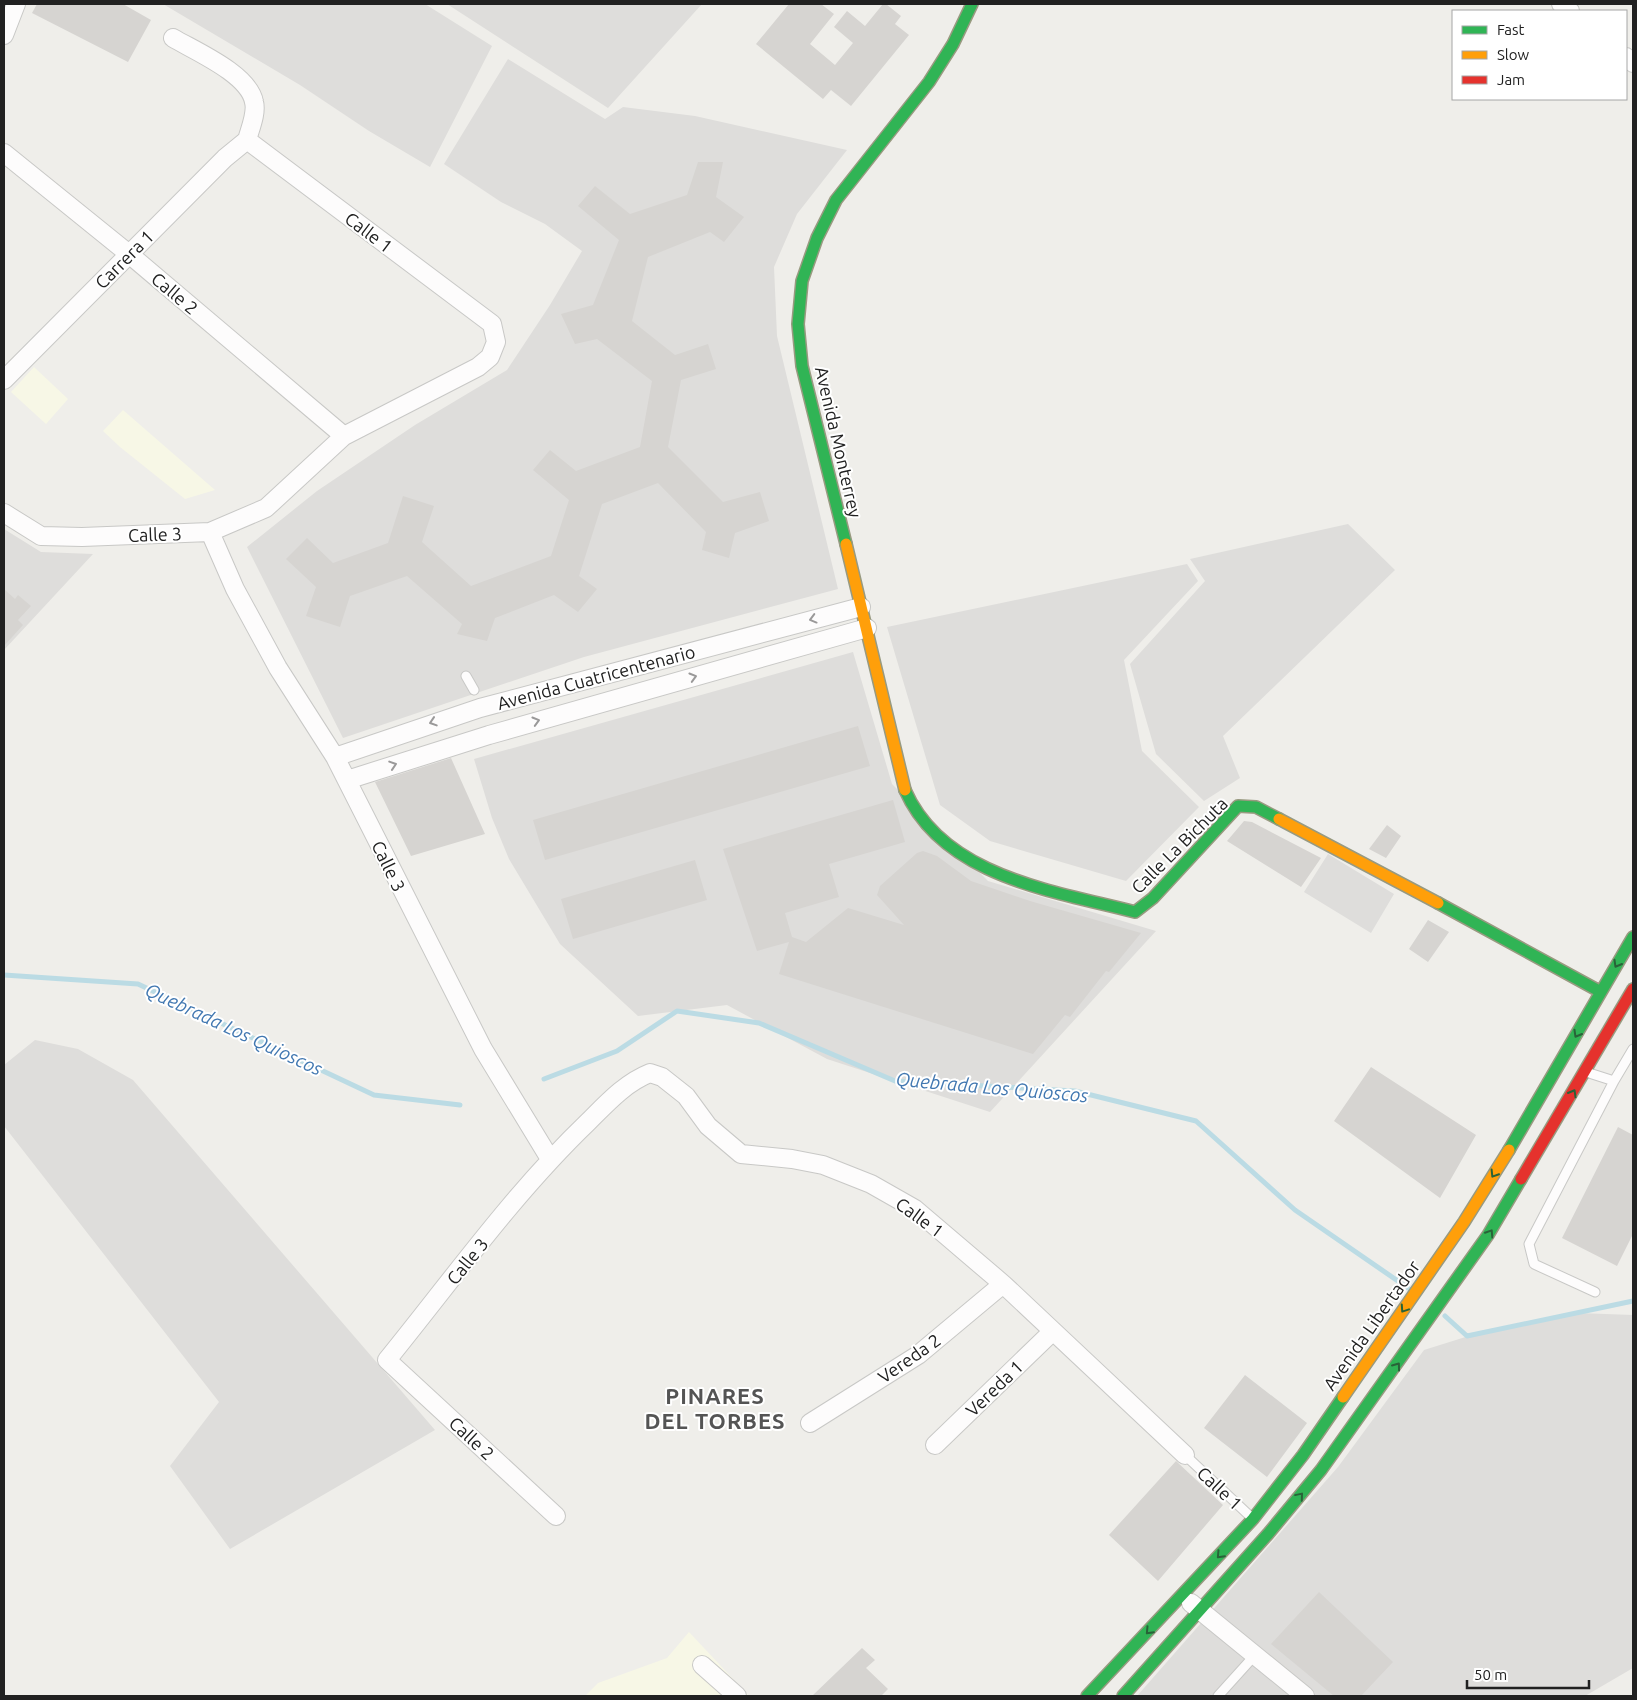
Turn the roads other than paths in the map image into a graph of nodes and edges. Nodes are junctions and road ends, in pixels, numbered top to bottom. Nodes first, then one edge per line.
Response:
1 (16, 4) edge
2 (972, 4) edge
3 (4, 36) edge
4 (173, 38) dead end
5 (247, 140) junction
6 (4, 153) edge
7 (129, 254) junction
8 (4, 380) edge
9 (344, 436) junction
10 (4, 513) edge
11 (210, 532) junction
12 (860, 607) junction
13 (867, 628) junction
14 (466, 676) dead end
15 (474, 690) dead end
16 (335, 757) junction
17 (347, 780) junction
18 (1633, 937) edge
19 (1633, 989) edge
20 (1601, 992) junction
21 (1633, 1049) edge
22 (1586, 1072) junction
23 (1614, 1081) junction
24 (550, 1159) junction
25 (1002, 1284) junction
26 (1594, 1292) dead end
27 (1052, 1332) junction
28 (387, 1360) joint
29 (810, 1423) dead end
30 (935, 1445) dead end
31 (1185, 1455) joint
32 (556, 1516) dead end
33 (1253, 1519) junction
34 (1182, 1595) junction
35 (1200, 1610) junction
36 (1254, 1655) junction
37 (702, 1665) dead end
38 (737, 1696) edge
39 (1087, 1696) edge
40 (1122, 1696) edge
41 (1218, 1696) edge
42 (1305, 1696) edge

1 - 3 street
2 - 12 main road, Avenida Monterrey
4 - 5 street
5 - 7 street, Carrera 1
5 - 9 street, Calle 1
6 - 7 street, Calle 2
7 - 8 street, Carrera 1
7 - 9 street, Calle 2
9 - 11 street
10 - 11 street, Calle 3
11 - 16 street, Calle 3
12 - 13 main road, Calle La Bichuta
12 -> 16 street, Avenida Cuatricentenario
17 -> 13 street, Avenida Cuatricentenario
13 - 20 main road, Calle La Bichuta
14 - 15 lane
16 - 17 street, Calle 3
17 - 24 street, Calle 3
18 -> 20 main road, Avenida Libertador
19 - 22 main road
20 -> 33 main road, Avenida Libertador
21 - 23 lane
22 - 23 lane
35 -> 22 main road
23 - 26 lane
24 - 25 street, Calle 1
24 - 28 street, Calle 3
25 - 27 street, Calle 1
25 - 29 street, Vereda 2
27 - 30 street, Vereda 1
27 - 31 street, Calle 1
28 - 32 street, Calle 2
31 - 33 lane, Calle 1
33 -> 34 main road, Avenida Libertador
34 - 35 street
34 -> 39 main road, Avenida Libertador
35 - 36 street
35 - 40 main road
36 - 41 lane
36 - 42 street
37 - 38 street

